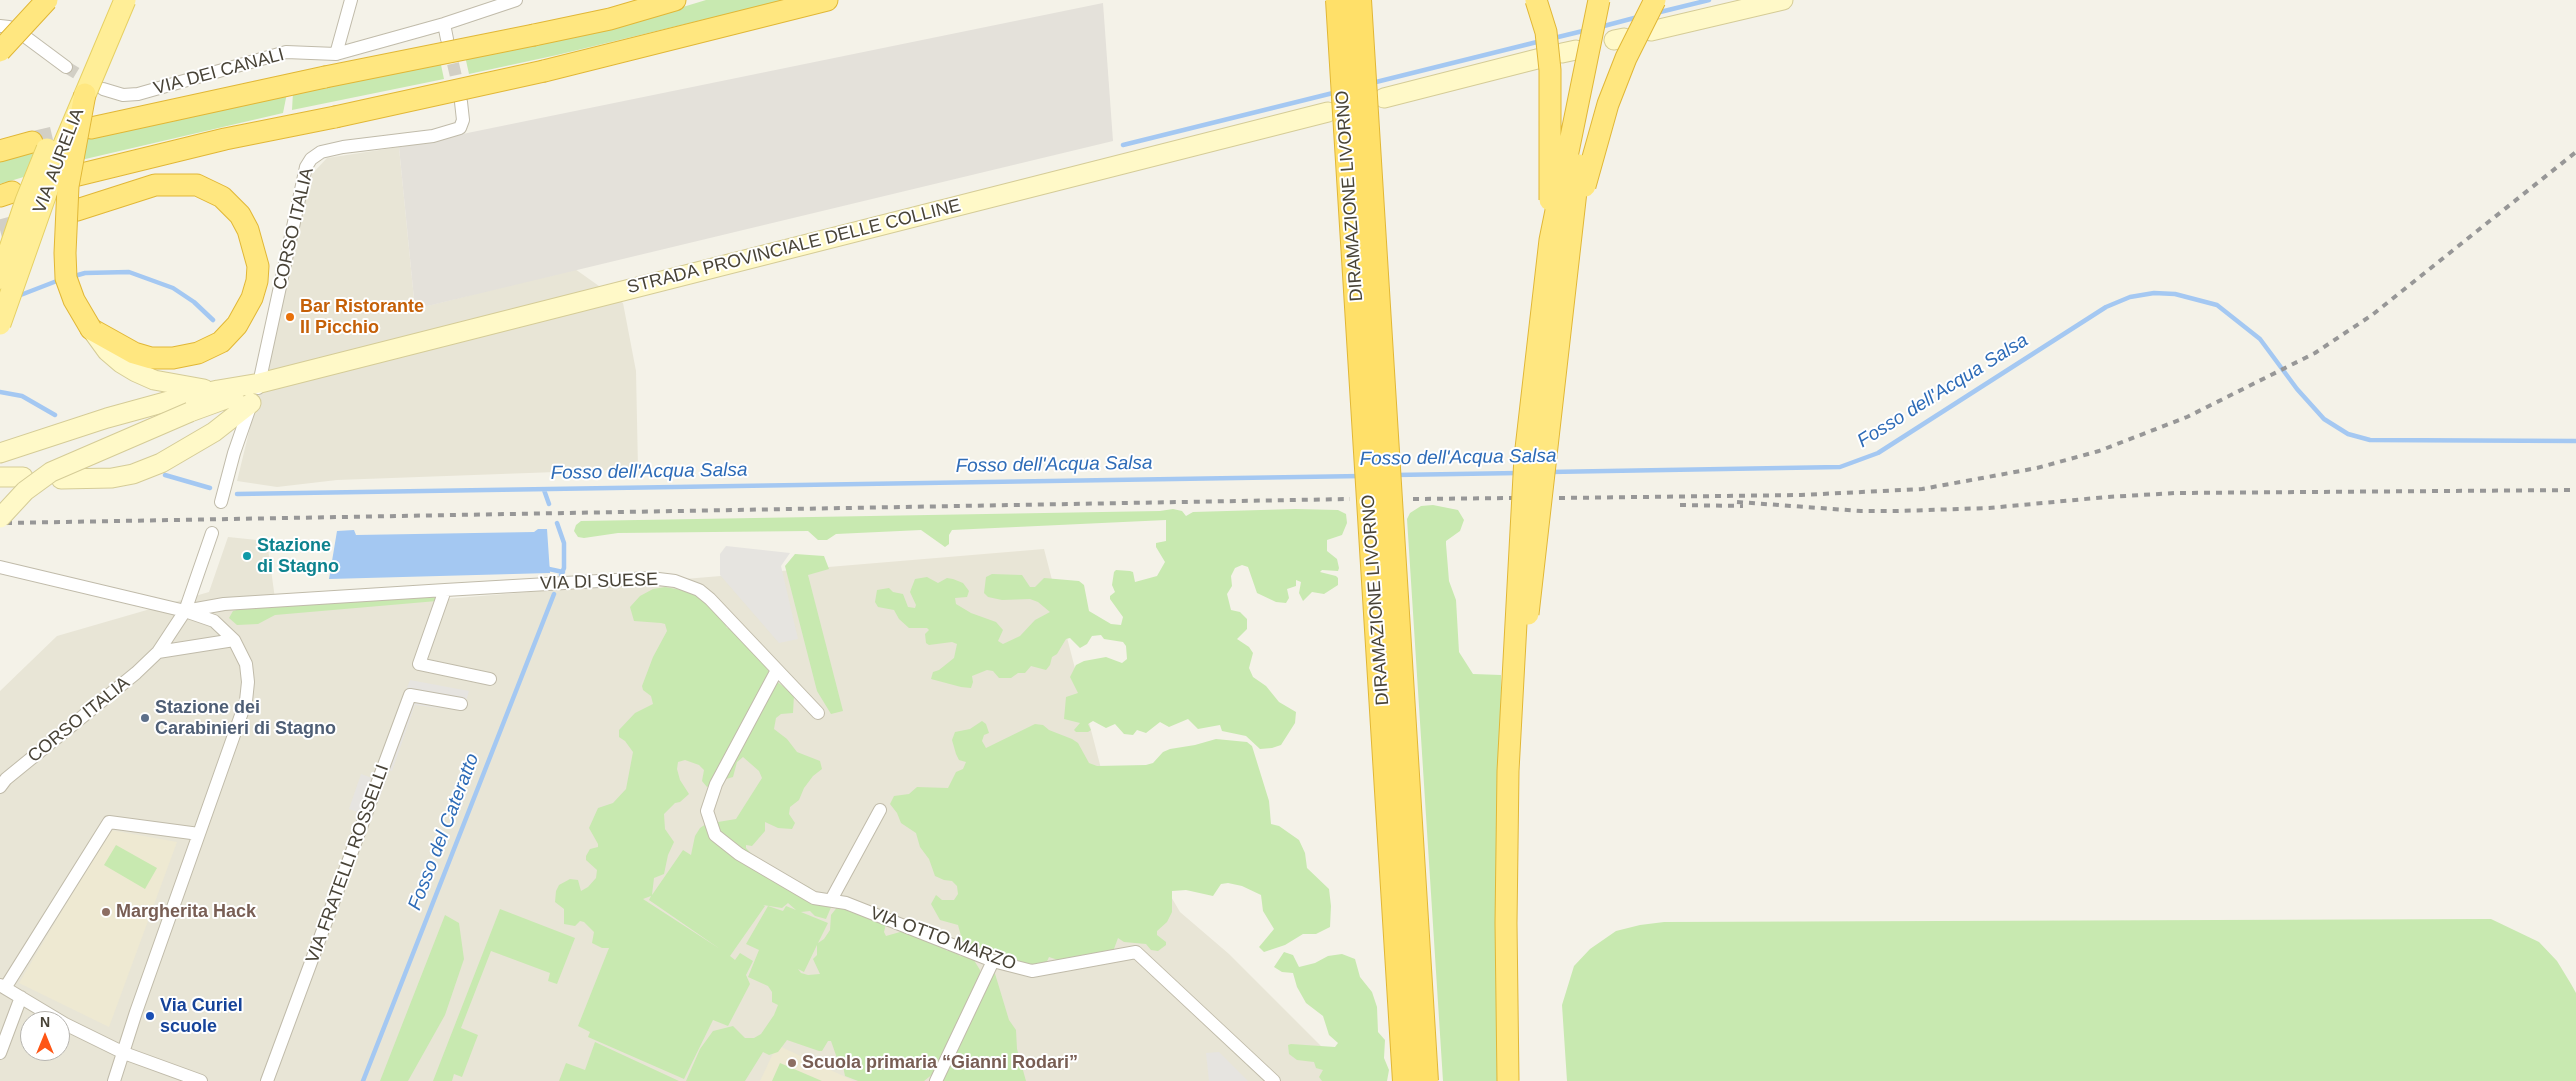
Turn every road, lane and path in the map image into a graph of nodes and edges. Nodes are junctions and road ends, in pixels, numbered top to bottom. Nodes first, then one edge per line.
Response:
1 (47, 0) edge
2 (111, 0) edge
3 (125, 0) edge
4 (351, 0) edge
5 (516, 0) edge
6 (675, 0) edge
7 (827, 0) edge
8 (1338, 0) edge
9 (1359, 0) edge
10 (1536, 0) edge
11 (1599, 0) edge
12 (1610, 0) edge
13 (1655, 0) edge
14 (1783, 0) edge
15 (444, 24) junction
16 (1650, 31) dead end
17 (27, 38) dead end
18 (447, 39) tunnel mouth
19 (0, 51) edge
20 (336, 54) junction
21 (1541, 58) dead end
22 (66, 67) tunnel mouth
23 (94, 91) junction
24 (1384, 98) dead end
25 (462, 102) tunnel mouth
26 (1328, 112) dead end
27 (91, 128) tunnel mouth
28 (32, 142) tunnel mouth
29 (0, 150) edge
30 (78, 175) dead end
31 (13, 197) edge
32 (77, 210) dead end
33 (1560, 241) junction
34 (0, 242) edge
35 (0, 278) edge
36 (0, 324) edge
37 (91, 329) junction
38 (260, 384) junction
39 (218, 390) junction
40 (251, 403) junction
41 (0, 453) edge
42 (0, 477) edge
43 (23, 477) dead end
44 (61, 480) dead end
45 (221, 502) dead end
46 (0, 518) edge
47 (212, 533) dead end
48 (0, 567) edge
49 (445, 590) junction
50 (185, 611) junction
51 (234, 640) junction
52 (158, 652) junction
53 (777, 670) junction
54 (490, 679) dead end
55 (461, 704) dead end
56 (818, 713) dead end
57 (0, 787) edge
58 (880, 810) dead end
59 (199, 834) junction
60 (830, 900) junction
61 (993, 961) junction
62 (2, 987) edge
63 (20, 997) junction
64 (0, 1053) edge
65 (124, 1053) junction
66 (114, 1081) edge
67 (201, 1081) edge
68 (267, 1081) edge
69 (936, 1081) edge
70 (1274, 1081) edge
71 (1405, 1081) edge
72 (1426, 1081) edge
73 (1508, 1081) edge
74 (1520, 1081) edge

1 - 19 highway, bridge
2 - 31 main road, VIA AURELIA, bridge
3 - 23 main road, VIA AURELIA, bridge
4 - 20 street
5 - 15 street
6 - 27 highway, bridge
7 - 30 highway, bridge
8 - 71 highway, DIRAMAZIONE LIVORNO, bridge
9 - 72 highway, DIRAMAZIONE LIVORNO, bridge
10 - 33 highway, bridge
11 - 33 highway, bridge
12 - 33 highway, bridge
13 - 33 highway, bridge
14 - 16 main road
15 - 18 street
15 - 20 street
17 - 22 street
20 - 23 street, VIA DEI CANALI
21 - 24 main road
23 - 36 main road, VIA AURELIA, bridge
23 - 37 highway, bridge
25 - 38 street, CORSO ITALIA
26 - 38 main road, STRADA PROVINCIALE DELLE COLLINE
28 - 29 highway
31 - 34 main road, bridge
31 - 35 main road, VIA AURELIA, bridge
32 - 37 highway
33 - 73 highway, bridge
33 - 74 highway, bridge
37 - 39 main road
38 - 39 main road
38 - 40 street, CORSO ITALIA
38 - 46 main road, bridge
39 - 41 main road
40 - 44 main road
40 - 45 street, CORSO ITALIA
42 - 43 main road
47 - 50 street, CORSO ITALIA
48 - 50 street
49 - 50 street, VIA DI SUESE
49 - 53 street, VIA DI SUESE
49 - 54 street
50 - 51 street
50 - 52 street, CORSO ITALIA
51 - 52 street
51 - 59 street
52 - 57 street, CORSO ITALIA
53 - 56 street, VIA DI SUESE
53 - 60 street, VIA OTTO MARZO
55 - 68 street, VIA FRATELLI ROSSELLI
58 - 60 street
59 - 62 street
59 - 65 street
60 - 61 street, VIA OTTO MARZO
61 - 69 street
61 - 70 street, VIA OTTO MARZO
62 - 63 street
63 - 64 street
63 - 65 street
65 - 66 street
65 - 67 street

